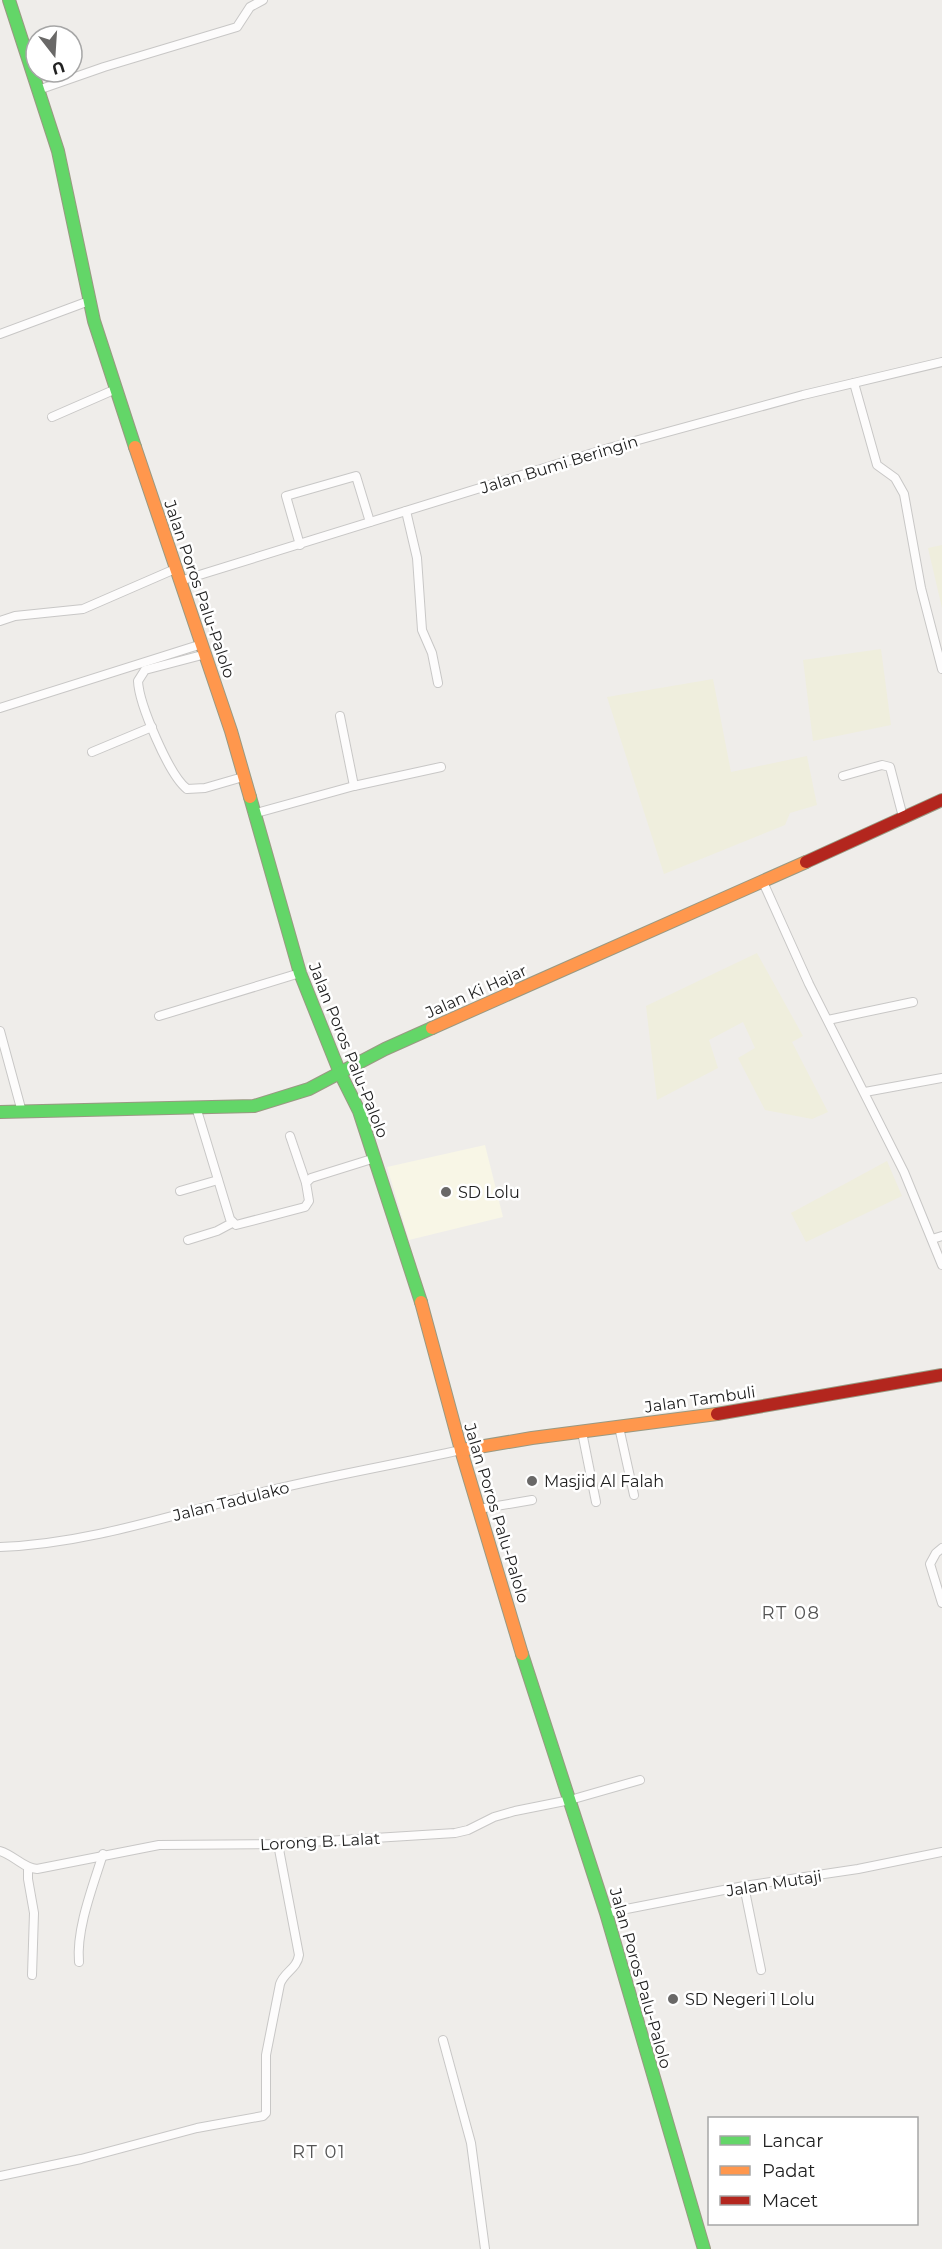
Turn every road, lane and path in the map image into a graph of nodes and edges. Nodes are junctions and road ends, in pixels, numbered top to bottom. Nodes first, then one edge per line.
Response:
1 (9, 0) edge
2 (263, 0) edge
3 (38, 90) junction
4 (89, 301) junction
5 (0, 334) edge
6 (942, 362) edge
7 (854, 383) junction
8 (116, 389) junction
9 (52, 417) dead end
10 (406, 511) junction
11 (370, 522) junction
12 (300, 545) junction
13 (177, 575) junction
14 (0, 621) edge
15 (204, 649) junction
16 (942, 669) edge
17 (438, 682) dead end
18 (0, 708) edge
19 (340, 716) dead end
20 (152, 727) junction
21 (92, 752) dead end
22 (441, 766) dead end
23 (843, 776) dead end
24 (243, 777) junction
25 (354, 786) junction
26 (942, 800) edge
27 (254, 814) junction
28 (903, 818) junction
29 (763, 882) junction
30 (300, 973) junction
31 (913, 1002) dead end
32 (159, 1016) dead end
33 (828, 1020) junction
34 (0, 1031) edge
35 (340, 1073) junction
36 (942, 1078) edge
37 (865, 1092) junction
38 (196, 1107) junction
39 (0, 1112) edge
40 (22, 1112) junction
41 (290, 1136) dead end
42 (375, 1158) junction
43 (218, 1180) junction
44 (306, 1182) junction
45 (180, 1191) dead end
46 (232, 1223) junction
47 (942, 1236) edge
48 (932, 1239) junction
49 (188, 1240) dead end
50 (942, 1265) edge
51 (942, 1376) edge
52 (619, 1427) junction
53 (582, 1432) junction
54 (461, 1450) junction
55 (634, 1495) dead end
56 (532, 1500) dead end
57 (596, 1503) dead end
58 (479, 1509) junction
59 (0, 1547) edge
60 (942, 1548) edge
61 (942, 1604) edge
62 (640, 1780) dead end
63 (570, 1800) junction
64 (278, 1844) junction
65 (0, 1851) edge
66 (942, 1852) edge
67 (103, 1854) junction
68 (28, 1868) junction
69 (744, 1886) junction
70 (606, 1913) junction
71 (79, 1962) dead end
72 (761, 1970) dead end
73 (32, 1975) dead end
74 (443, 2040) dead end
75 (0, 2176) edge
76 (485, 2249) edge
77 (704, 2249) edge

1 - 3 main road, Jalan Poros Palu-Palolo
2 - 3 street
3 - 4 main road, Jalan Poros Palu-Palolo
4 - 5 street
4 - 8 main road, Jalan Poros Palu-Palolo
6 - 7 street, Jalan Bumi Beringin
7 - 10 street, Jalan Bumi Beringin
7 - 16 street
8 - 9 street
8 - 13 main road, Jalan Poros Palu-Palolo
10 - 11 street, Jalan Bumi Beringin
10 - 17 street
11 - 12 street, Jalan Bumi Beringin
11 - 12 street
12 - 13 street, Jalan Bumi Beringin
13 - 14 street, Jalan Bumi Beringin
13 - 15 main road, Jalan Poros Palu-Palolo
15 - 18 street
15 - 20 street
15 - 24 main road, Jalan Poros Palu-Palolo
19 - 25 street
20 - 21 street
20 - 24 street
22 - 25 street
23 - 28 street
24 - 27 main road, Jalan Poros Palu-Palolo
25 - 27 street
26 - 28 main road, Jalan Ki Hajar
27 - 30 main road, Jalan Poros Palu-Palolo
28 - 29 main road, Jalan Ki Hajar
29 - 33 street
29 - 35 main road, Jalan Ki Hajar
30 - 32 street
30 - 35 main road, Jalan Poros Palu-Palolo
31 - 33 street
33 - 37 street
34 - 40 street
35 - 38 main road, Jalan Ki Hajar
35 - 42 main road, Jalan Poros Palu-Palolo
36 - 37 street
37 - 48 street
38 - 40 main road, Jalan Ki Hajar
38 - 43 street
39 - 40 main road, Jalan Ki Hajar
41 - 44 street
42 - 44 street
42 - 54 main road, Jalan Poros Palu-Palolo
43 - 45 street
43 - 46 street
44 - 46 street
46 - 49 street
47 - 48 street
48 - 50 street
51 - 52 main road, Jalan Tambuli
52 - 53 main road, Jalan Tambuli
52 - 55 street
53 - 54 main road, Jalan Tambuli
53 - 57 street
54 - 58 main road, Jalan Poros Palu-Palolo
54 - 59 street, Jalan Tadulako
56 - 58 street
58 - 63 main road, Jalan Poros Palu-Palolo
60 - 61 street
62 - 63 street, Lorong B. Lalat
63 - 64 street, Lorong B. Lalat
63 - 70 main road, Jalan Poros Palu-Palolo
64 - 67 street, Lorong B. Lalat
64 - 75 street
65 - 68 street
66 - 69 street, Jalan Mutaji
67 - 68 street, Lorong B. Lalat
67 - 71 street
68 - 73 street
69 - 70 street, Jalan Mutaji
69 - 72 street
70 - 77 main road, Jalan Poros Palu-Palolo
74 - 76 street

